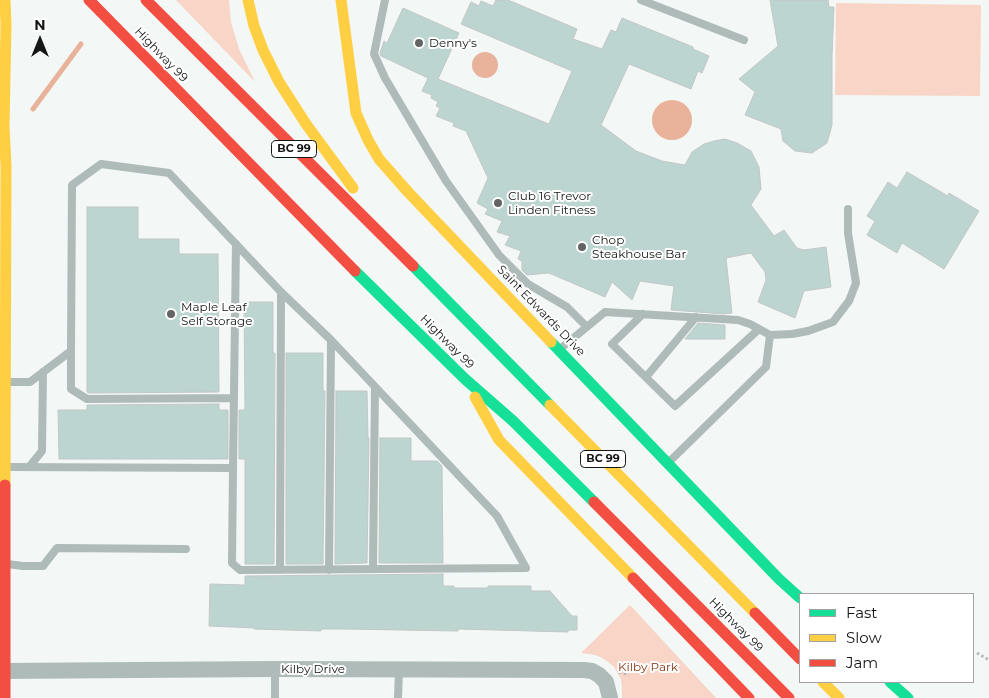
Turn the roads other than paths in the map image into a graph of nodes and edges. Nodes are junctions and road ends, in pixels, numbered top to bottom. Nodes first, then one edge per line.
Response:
1 (5, 0) edge
2 (90, 0) edge
3 (146, 0) edge
4 (248, 0) edge
5 (341, 0) edge
6 (385, 0) edge
7 (641, 0) edge
8 (744, 40) dead end
9 (2, 126) edge
10 (848, 208) dead end
11 (236, 244) junction
12 (406, 260) junction
13 (281, 292) junction
14 (643, 314) junction
15 (696, 317) junction
16 (587, 327) junction
17 (759, 329) junction
18 (770, 335) junction
19 (330, 340) junction
20 (559, 350) junction
21 (71, 351) junction
22 (43, 372) junction
23 (646, 377) junction
24 (464, 379) junction
25 (6, 382) junction
26 (374, 387) junction
27 (234, 398) junction
28 (668, 463) junction
29 (6, 467) junction
30 (29, 467) junction
31 (233, 468) junction
32 (186, 549) dead end
33 (5, 564) junction
34 (373, 569) junction
35 (280, 570) junction
36 (329, 570) junction
37 (799, 597) edge
38 (799, 658) edge
39 (275, 669) junction
40 (399, 670) junction
41 (3, 671) edge
42 (891, 683) edge
43 (826, 685) edge
44 (5, 698) edge
45 (275, 698) edge
46 (398, 698) edge
47 (610, 698) edge
48 (749, 698) edge
49 (789, 698) edge
50 (839, 698) edge
51 (845, 698) edge
52 (908, 698) edge

1 - 9 main road
2 - 24 main road, Highway 99 / BC 99
3 - 12 main road, Highway 99 / BC 99
4 - 12 main road
5 - 20 main road, Saint Edwards Drive
6 - 16 lane
7 - 8 lane
9 - 25 main road
10 - 18 lane
11 - 13 lane
11 - 21 lane
11 - 27 lane
12 - 38 main road, Highway 99 / BC 99
13 - 19 lane
13 - 35 lane
14 - 15 lane
14 - 16 lane
14 - 23 lane
15 - 17 lane
15 - 23 lane
16 - 20 lane
17 - 18 lane
17 - 23 lane
18 - 28 lane
19 - 26 lane
19 - 36 lane
20 - 28 main road, Saint Edwards Drive
21 - 22 lane
21 - 27 lane
22 - 25 lane
22 - 30 lane
24 - 48 main road
24 - 49 main road, Highway 99 / BC 99
25 - 29 main road
26 - 34 lane
26 - 34 lane
27 - 31 lane
28 - 37 main road, Saint Edwards Drive
29 - 30 lane
29 - 33 main road
30 - 31 lane
31 - 35 lane
32 - 33 lane
33 - 41 main road
34 - 36 lane
35 - 36 lane
39 - 40 street, Kilby Drive
39 - 41 street, Kilby Drive
39 - 45 lane
40 - 46 lane
40 - 47 street, Kilby Drive
41 - 44 main road
42 - 52 main road
43 - 50 main road
43 - 51 main road

